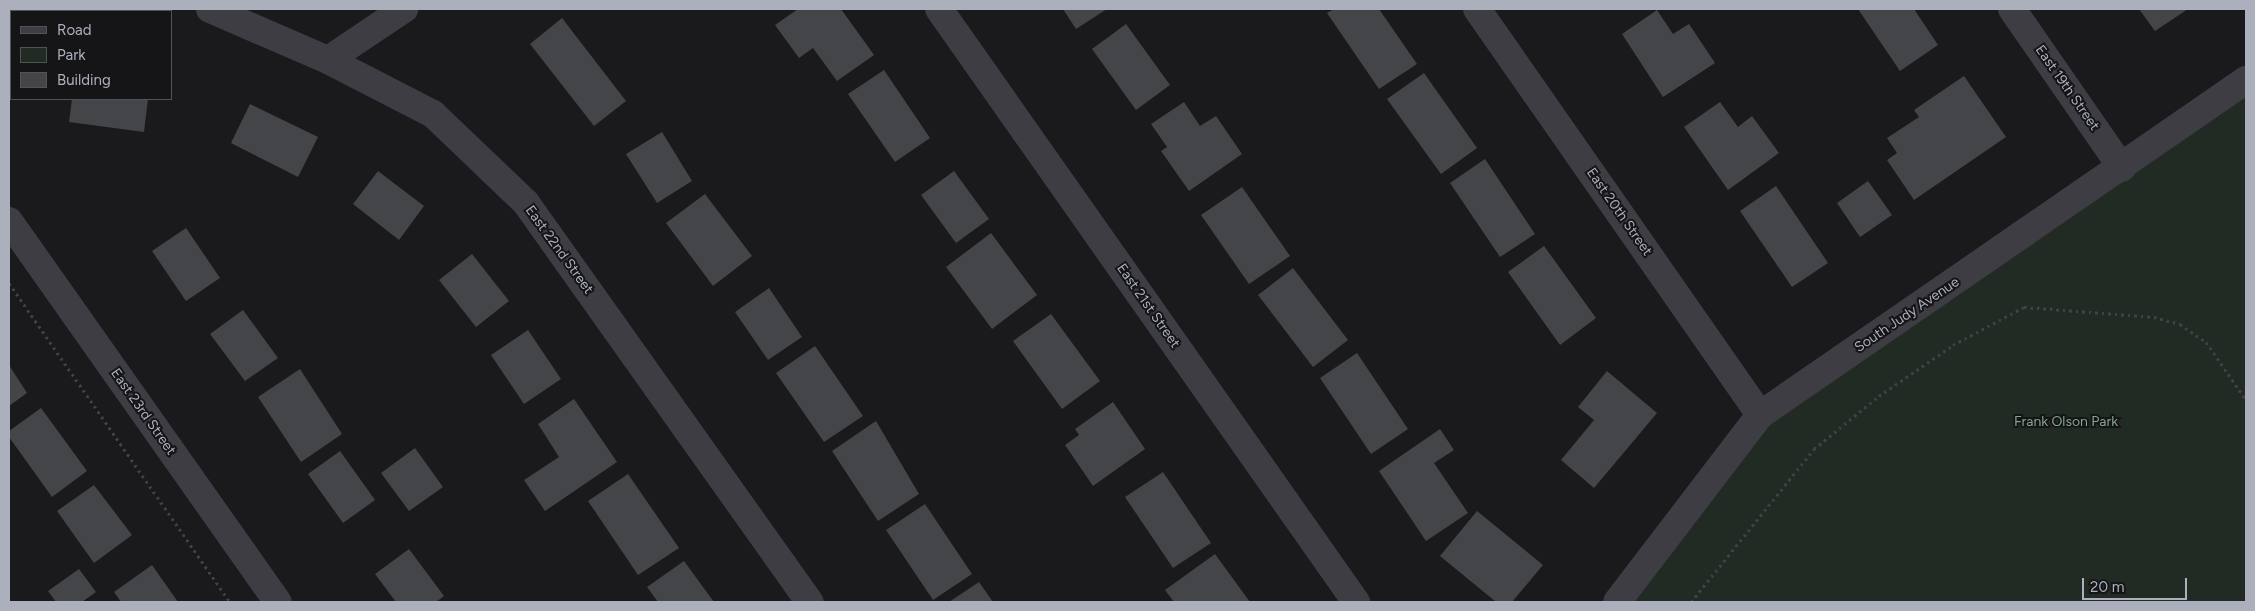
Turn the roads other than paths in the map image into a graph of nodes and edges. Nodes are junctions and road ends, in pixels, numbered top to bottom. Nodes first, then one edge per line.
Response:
1 (210, 9) edge
2 (404, 9) edge
3 (939, 9) edge
4 (1477, 9) edge
5 (2012, 9) edge
6 (328, 60) junction
7 (2246, 80) edge
8 (2122, 168) junction
9 (9, 221) edge
10 (1760, 415) junction
11 (278, 602) edge
12 (810, 602) edge
13 (1356, 602) edge
14 (1617, 602) edge

1 - 6 street, East 22nd Street
2 - 6 street
3 - 13 street, East 21st Street
4 - 10 street, East 20th Street
5 - 8 street, East 19th Street
6 - 12 street, East 22nd Street
7 - 8 street, South Judy Avenue
8 - 10 street, South Judy Avenue
9 - 11 street, East 23rd Street
10 - 14 street, South Judy Avenue

